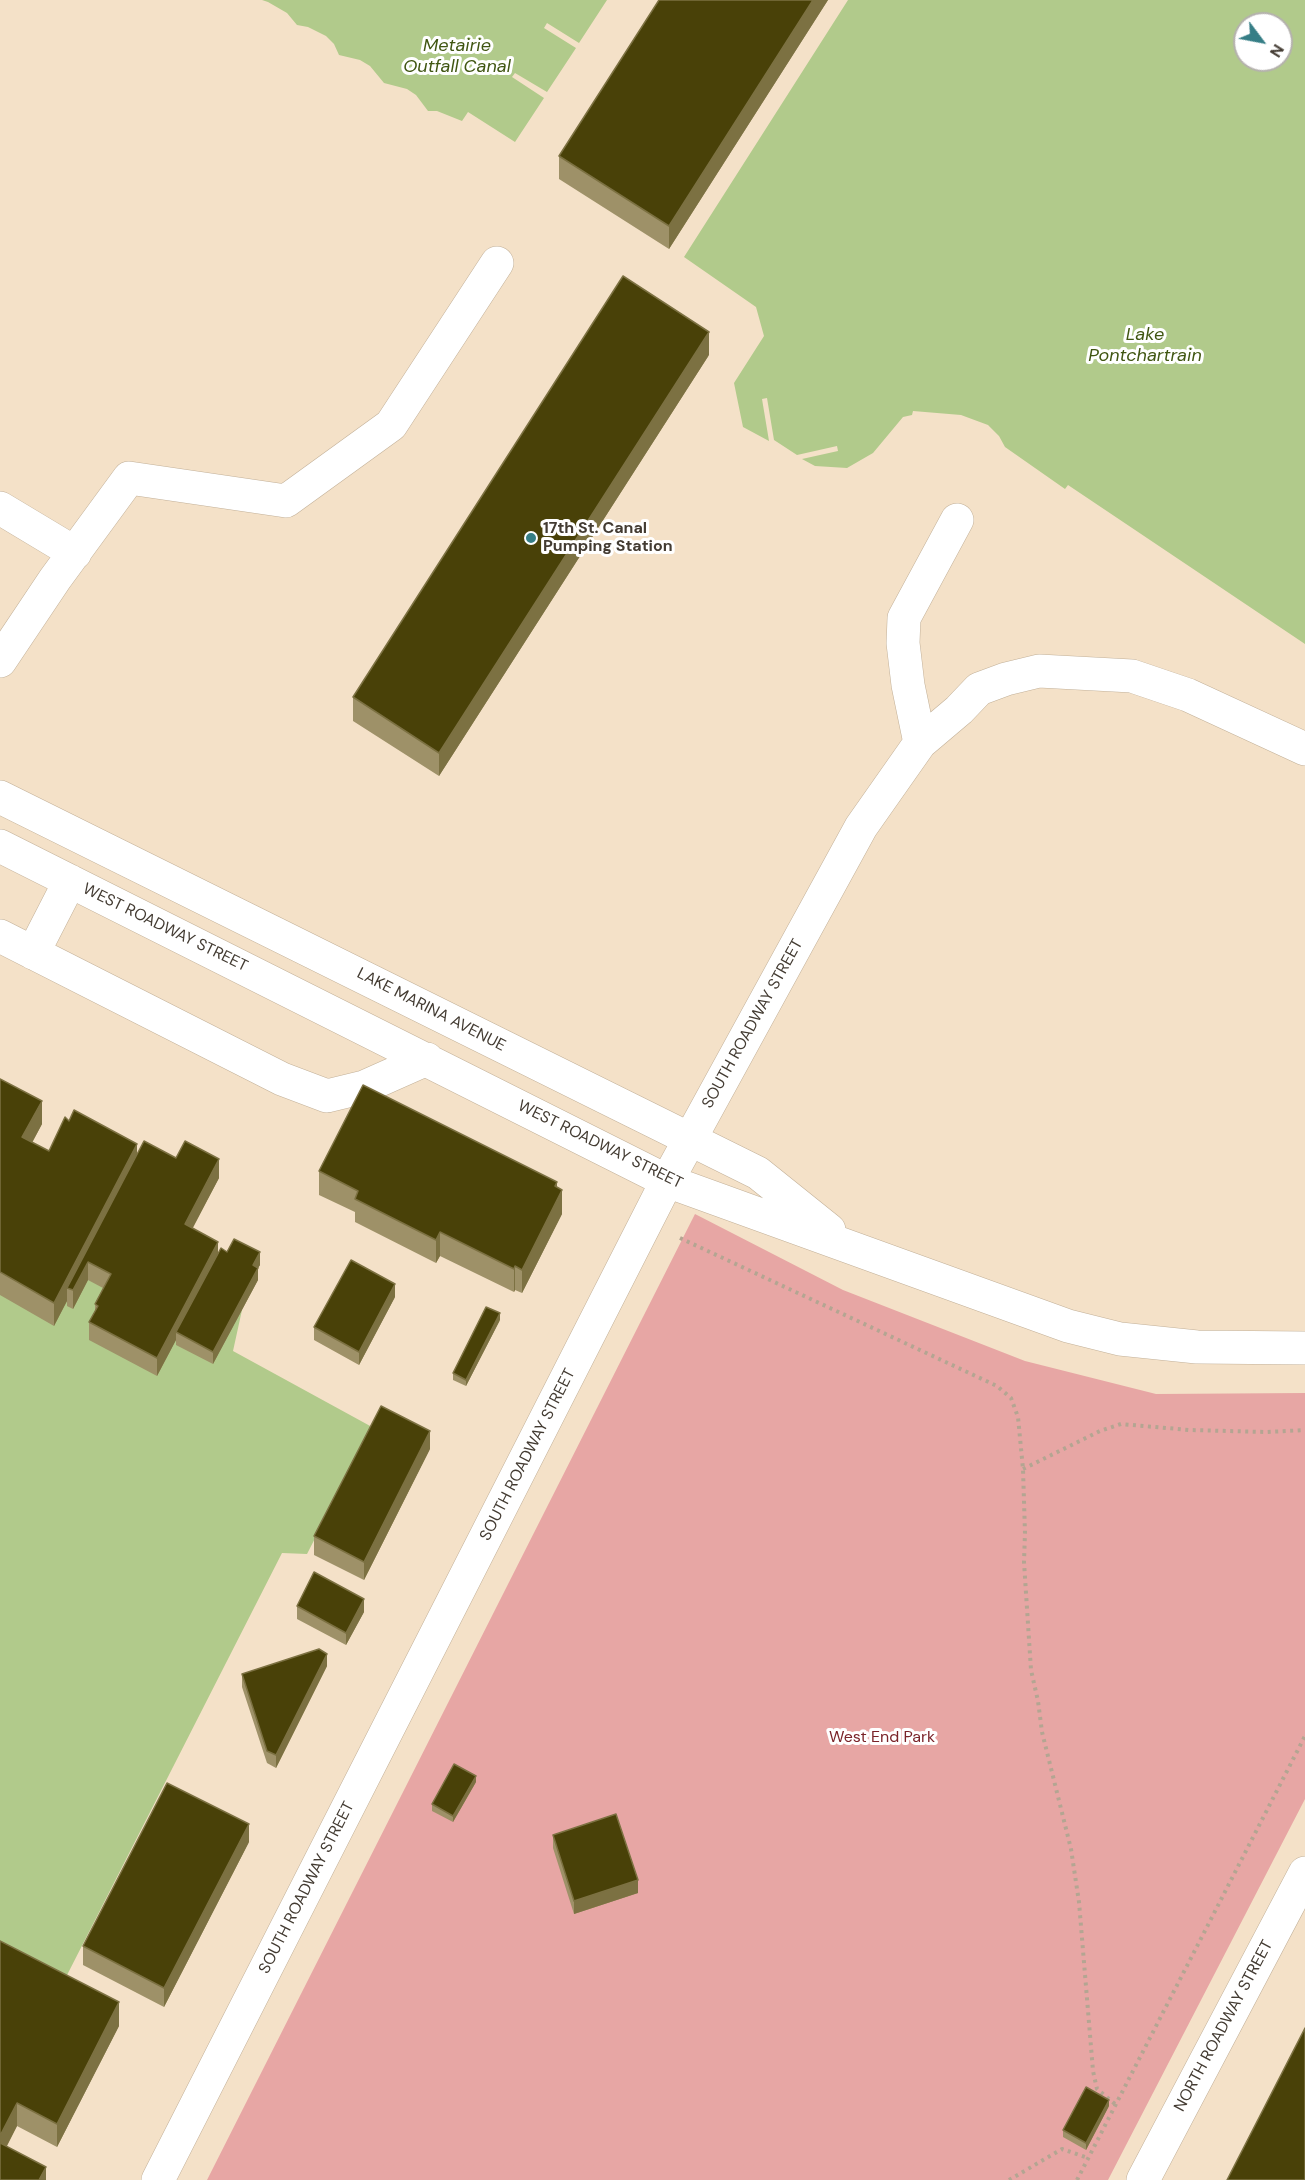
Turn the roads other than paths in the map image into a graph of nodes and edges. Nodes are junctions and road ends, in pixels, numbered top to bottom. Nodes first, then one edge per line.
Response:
1 (497, 264) dead end
2 (0, 508) edge
3 (957, 520) dead end
4 (75, 553) junction
5 (0, 661) edge
6 (920, 743) junction
7 (1305, 749) edge
8 (0, 796) edge
9 (0, 846) edge
10 (70, 881) junction
11 (0, 936) edge
12 (33, 953) junction
13 (427, 1059) junction
14 (689, 1140) junction
15 (667, 1181) junction
16 (849, 1246) junction
17 (1305, 1348) edge
18 (1305, 1873) edge
19 (158, 2180) edge
20 (1143, 2180) edge

1 - 4 street
2 - 4 street
3 - 6 street
4 - 5 street
6 - 7 street, SOUTH ROADWAY STREET
6 - 14 street, SOUTH ROADWAY STREET
8 - 14 street, LAKE MARINA AVENUE
9 - 10 street, WEST ROADWAY STREET
10 - 12 street
10 - 13 street, WEST ROADWAY STREET
11 - 12 street
12 - 13 street
13 - 15 street, WEST ROADWAY STREET
14 - 15 street, SOUTH ROADWAY STREET
14 - 16 street, LAKE MARINA AVENUE
15 - 16 street, WEST ROADWAY STREET
15 - 19 street, SOUTH ROADWAY STREET
16 - 17 street, WEST ROADWAY STREET
18 - 20 street, NORTH ROADWAY STREET

